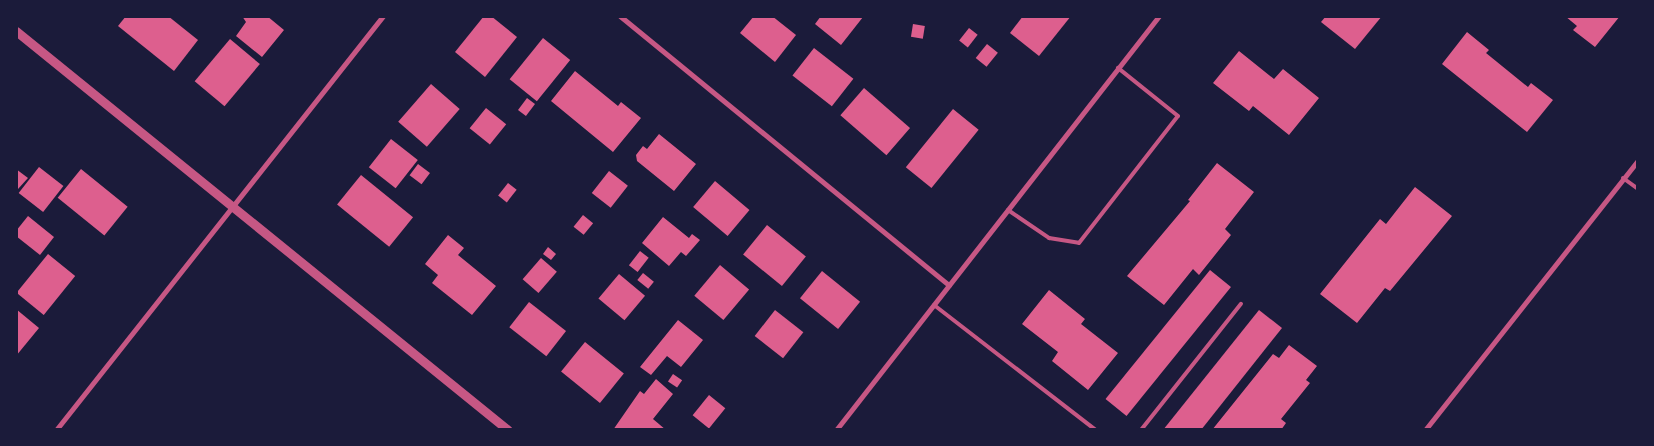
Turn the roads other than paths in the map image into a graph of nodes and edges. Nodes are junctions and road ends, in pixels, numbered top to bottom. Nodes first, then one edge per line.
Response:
1 (383, 16) edge
2 (620, 16) edge
3 (1159, 16) edge
4 (16, 31) edge
5 (1118, 68) junction
6 (1638, 160) edge
7 (1624, 178) junction
8 (1638, 189) edge
9 (233, 207) junction
10 (1008, 210) junction
11 (949, 285) junction
12 (1241, 304) dead end
13 (934, 305) junction
14 (56, 430) edge
15 (508, 430) edge
16 (836, 430) edge
17 (1096, 430) edge
18 (1141, 430) edge
19 (1425, 430) edge

1 - 9 street
2 - 11 street
3 - 5 street
4 - 9 street
5 - 10 street
5 - 10 lane
6 - 7 street
7 - 8 lane
7 - 19 street
9 - 14 street
9 - 15 street
10 - 11 street
11 - 13 street
12 - 18 lane
13 - 16 street
13 - 17 lane

